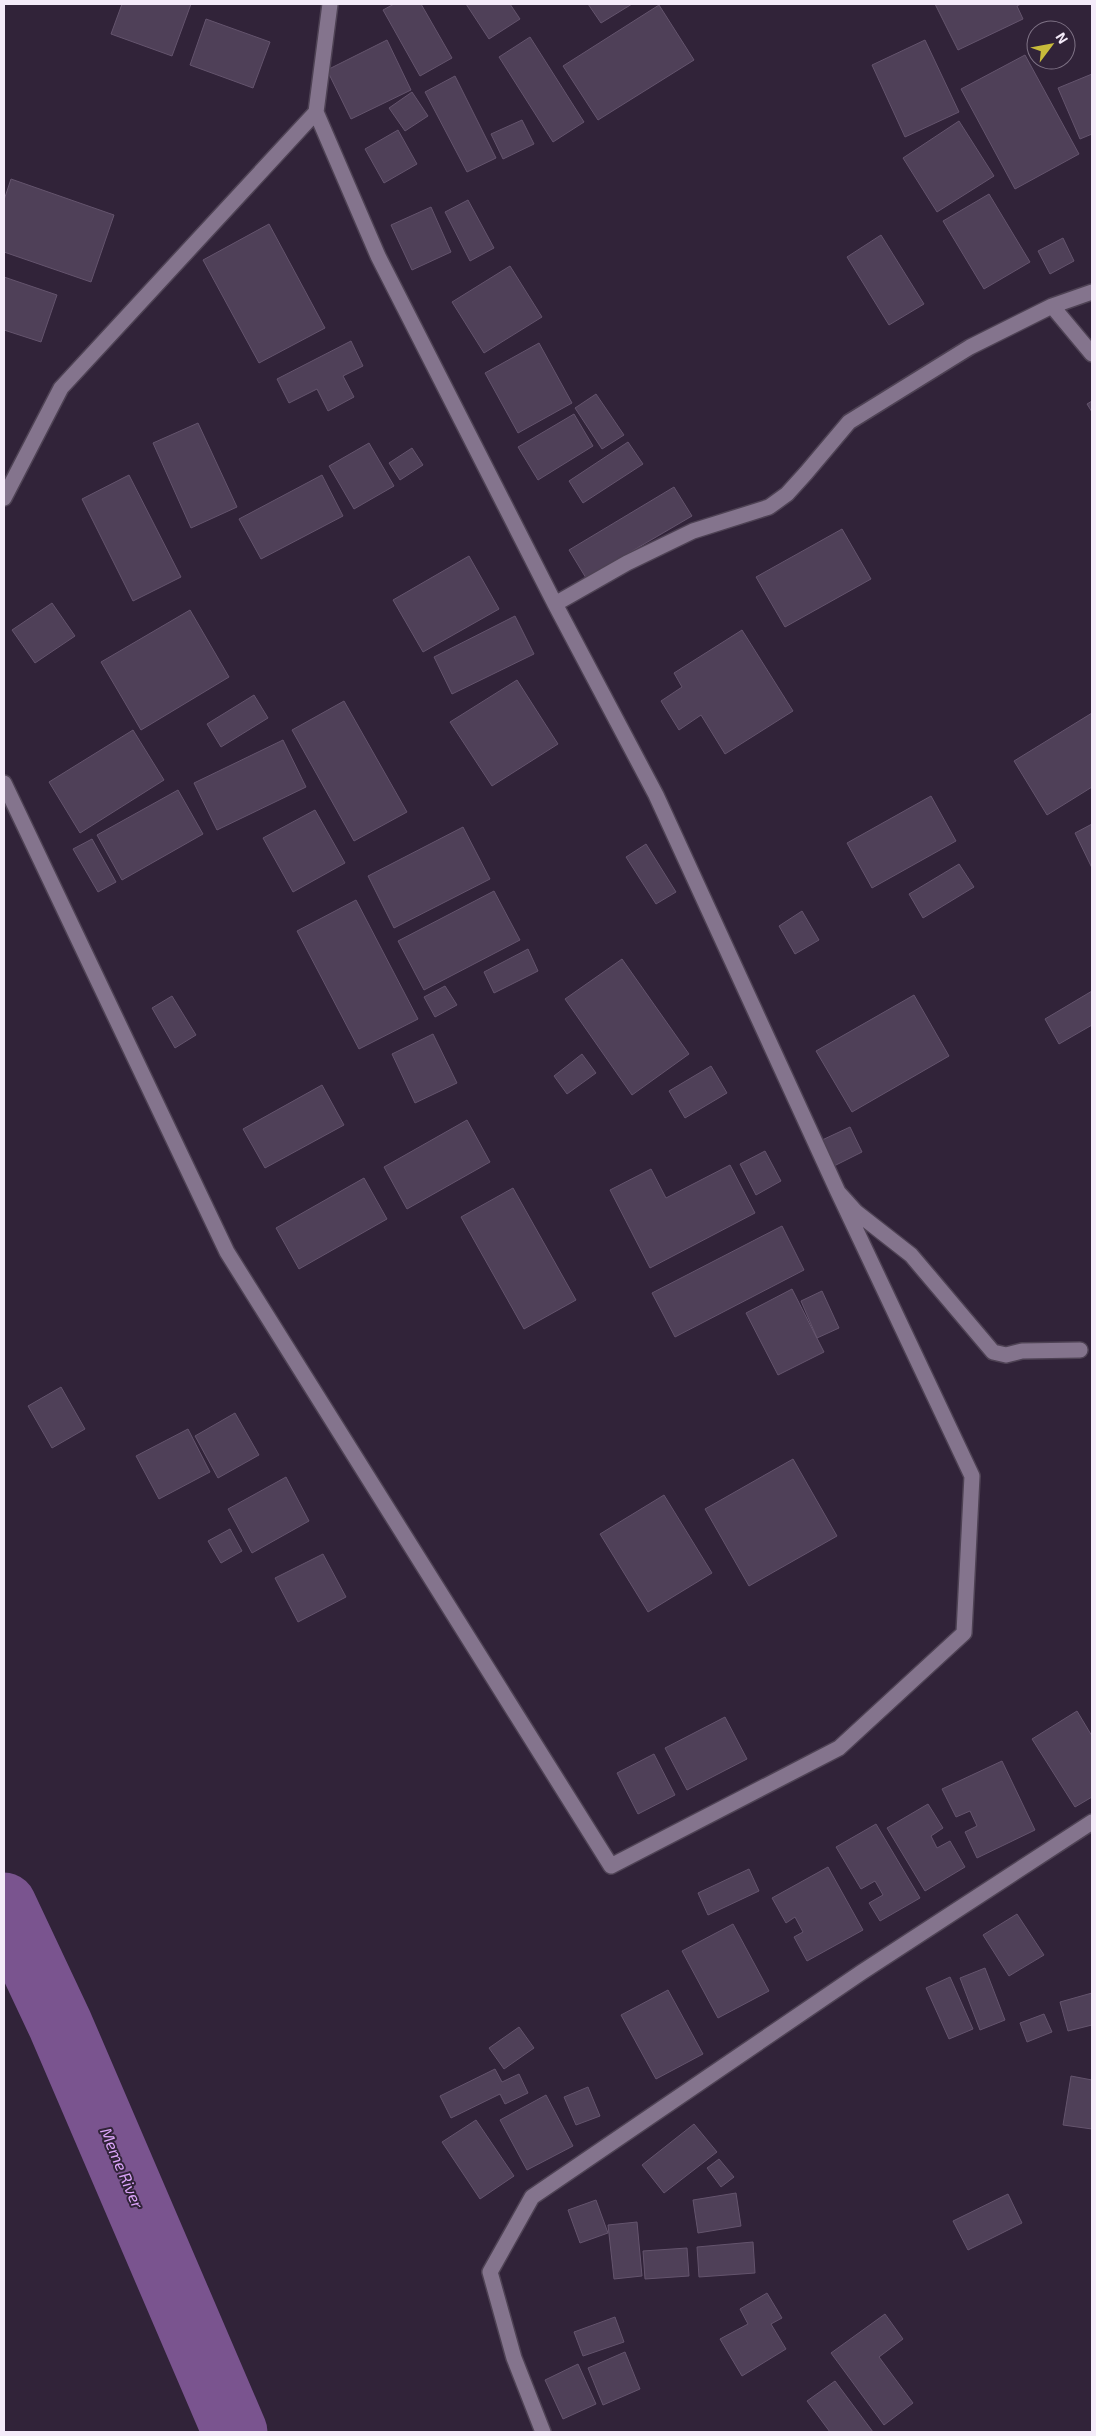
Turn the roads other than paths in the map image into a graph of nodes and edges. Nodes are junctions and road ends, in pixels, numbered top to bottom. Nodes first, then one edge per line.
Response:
1 (330, 4) edge
2 (316, 112) junction
3 (1092, 292) edge
4 (1052, 306) junction
5 (1092, 354) edge
6 (4, 498) edge
7 (555, 604) junction
8 (4, 783) edge
9 (838, 1192) junction
10 (1080, 1350) dead end
11 (1092, 1822) edge
12 (542, 2432) edge

1 - 2 street
2 - 6 street
2 - 7 street
3 - 4 street
4 - 5 street
4 - 7 street
7 - 9 street
8 - 9 street
9 - 10 street
11 - 12 street

